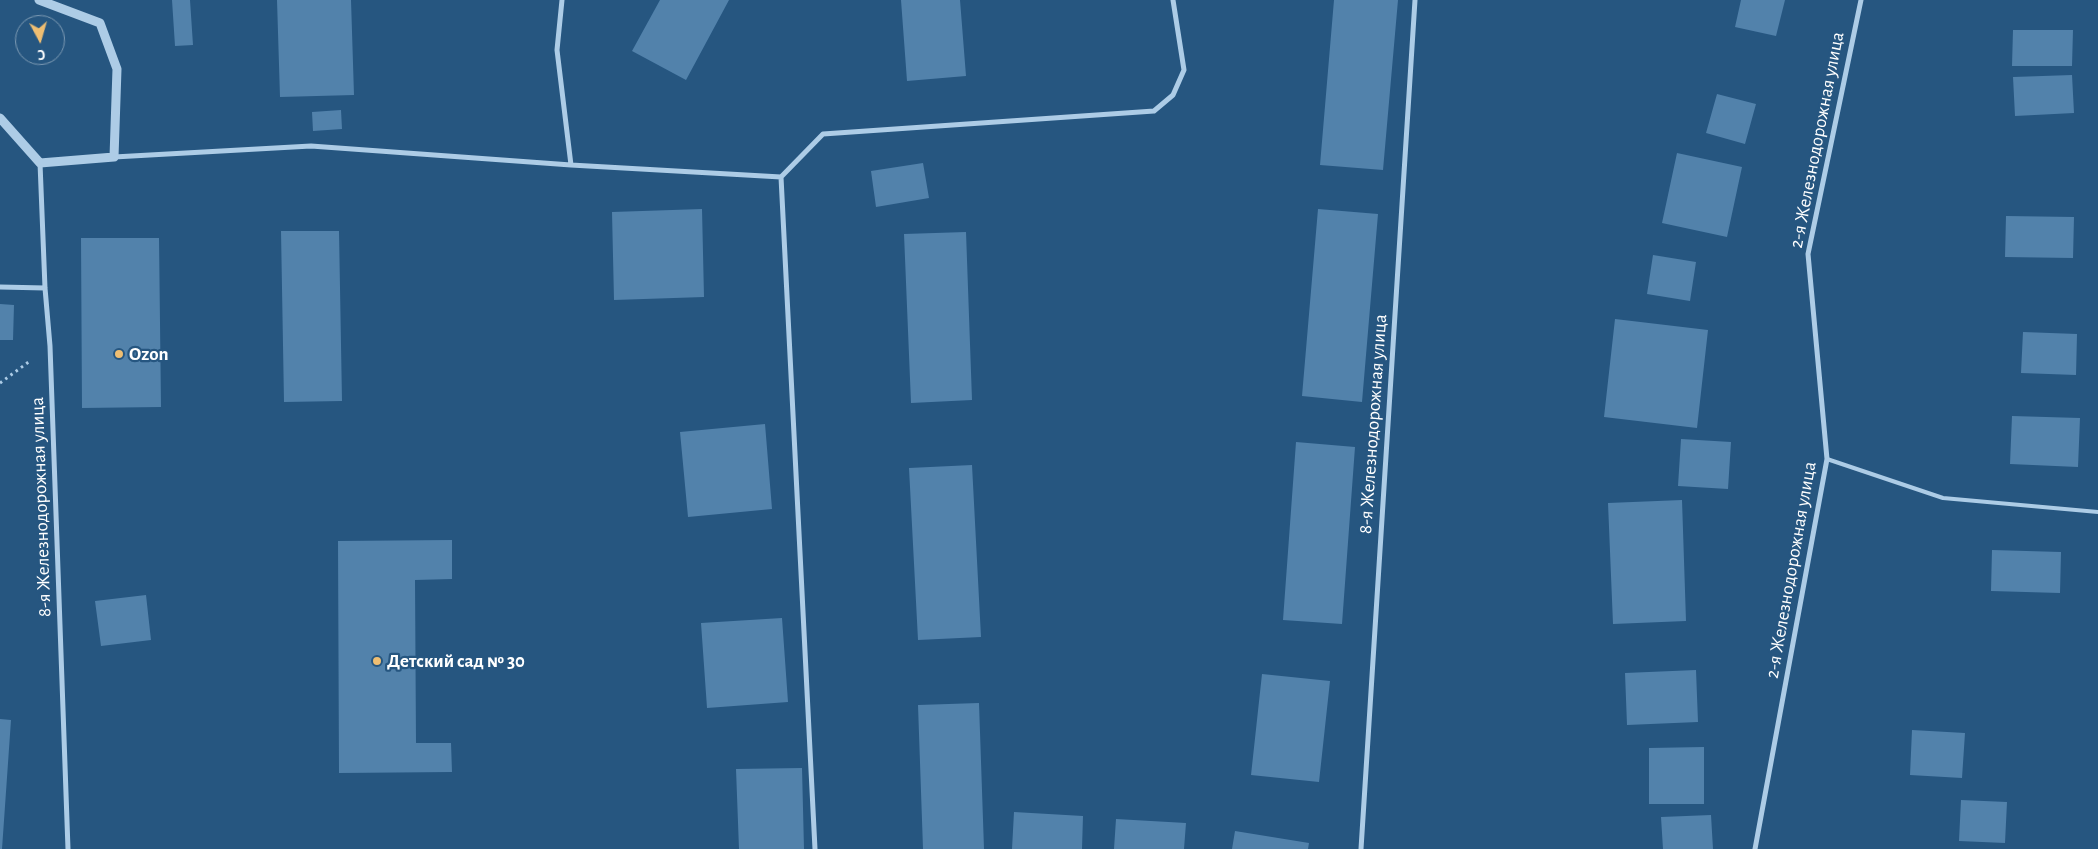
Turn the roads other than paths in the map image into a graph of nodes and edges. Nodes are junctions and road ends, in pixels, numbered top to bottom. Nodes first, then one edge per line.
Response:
1 (39, 0) edge
2 (562, 0) edge
3 (1172, 0) edge
4 (1415, 0) edge
5 (1861, 0) edge
6 (0, 118) edge
7 (114, 157) junction
8 (40, 163) junction
9 (571, 165) junction
10 (781, 177) junction
11 (0, 287) edge
12 (45, 288) junction
13 (1827, 459) junction
14 (2098, 512) edge
15 (68, 849) edge
16 (815, 849) edge
17 (1360, 849) edge
18 (1755, 849) edge

1 - 7 street
2 - 9 street
3 - 10 street
4 - 17 street, 8-я Железнодорожная улица
5 - 13 street, 2-я Железнодорожная улица
6 - 8 street
7 - 8 street
7 - 9 street
8 - 12 street, 8-я Железнодорожная улица
9 - 10 street
10 - 16 street
11 - 12 street
12 - 15 street, 8-я Железнодорожная улица
13 - 14 lane
13 - 18 street, 2-я Железнодорожная улица

